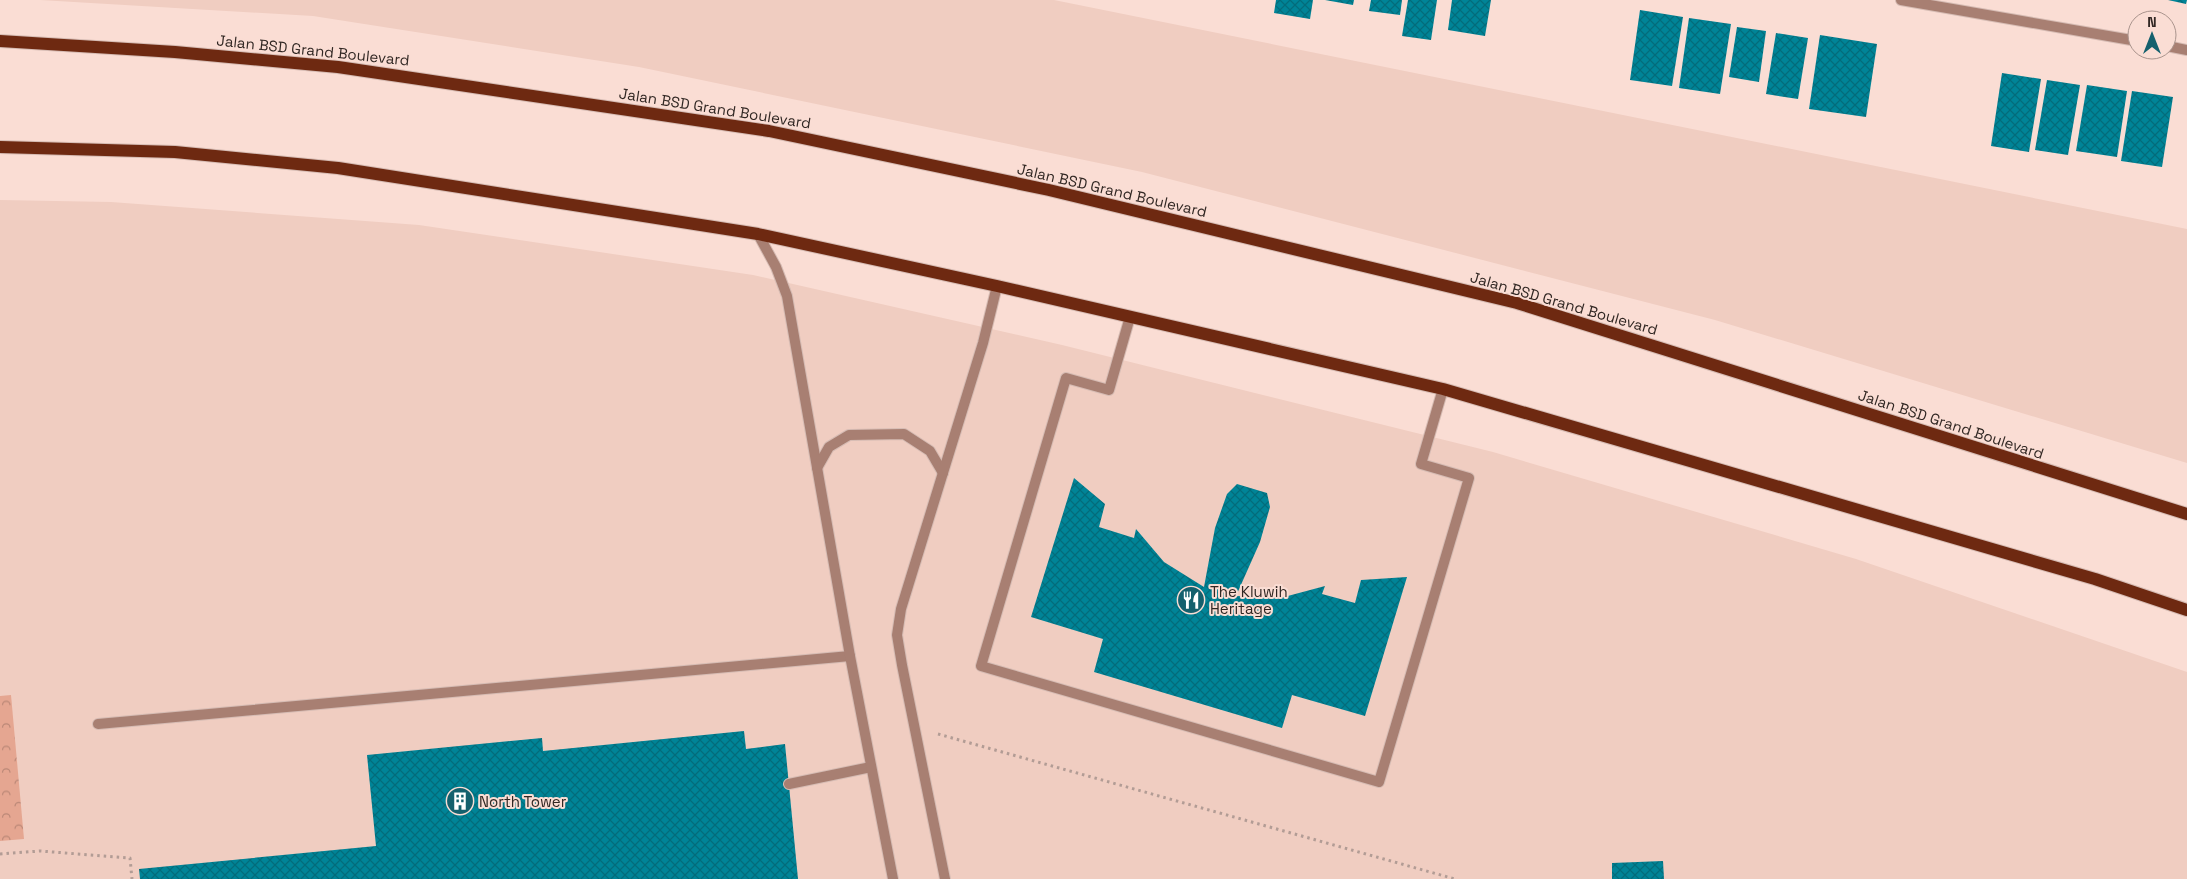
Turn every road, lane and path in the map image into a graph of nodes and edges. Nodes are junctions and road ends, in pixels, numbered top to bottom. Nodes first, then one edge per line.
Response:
1 (1901, 0) edge
2 (2127, 39) edge
3 (0, 41) edge
4 (0, 147) edge
5 (758, 234) junction
6 (997, 286) junction
7 (1130, 316) junction
8 (1443, 389) junction
9 (817, 468) junction
10 (943, 474) junction
11 (2187, 514) edge
12 (2187, 610) edge
13 (850, 656) junction
14 (98, 724) dead end
15 (913, 727) junction
16 (871, 767) junction
17 (789, 784) dead end
18 (0, 854) edge
19 (132, 879) edge
20 (894, 879) edge
21 (946, 879) edge
22 (1456, 879) edge

1 - 2 street
3 - 11 main road, Jalan BSD Grand Boulevard
4 - 5 main road
5 - 6 main road
5 - 9 street
6 - 7 main road
6 - 10 street
7 - 8 main road
7 - 8 street
8 - 12 main road
9 - 10 street
9 - 13 street
10 - 15 street
13 - 14 street
13 - 16 street
15 - 21 street
15 - 22 path
16 - 17 street
16 - 20 street
18 - 19 path

